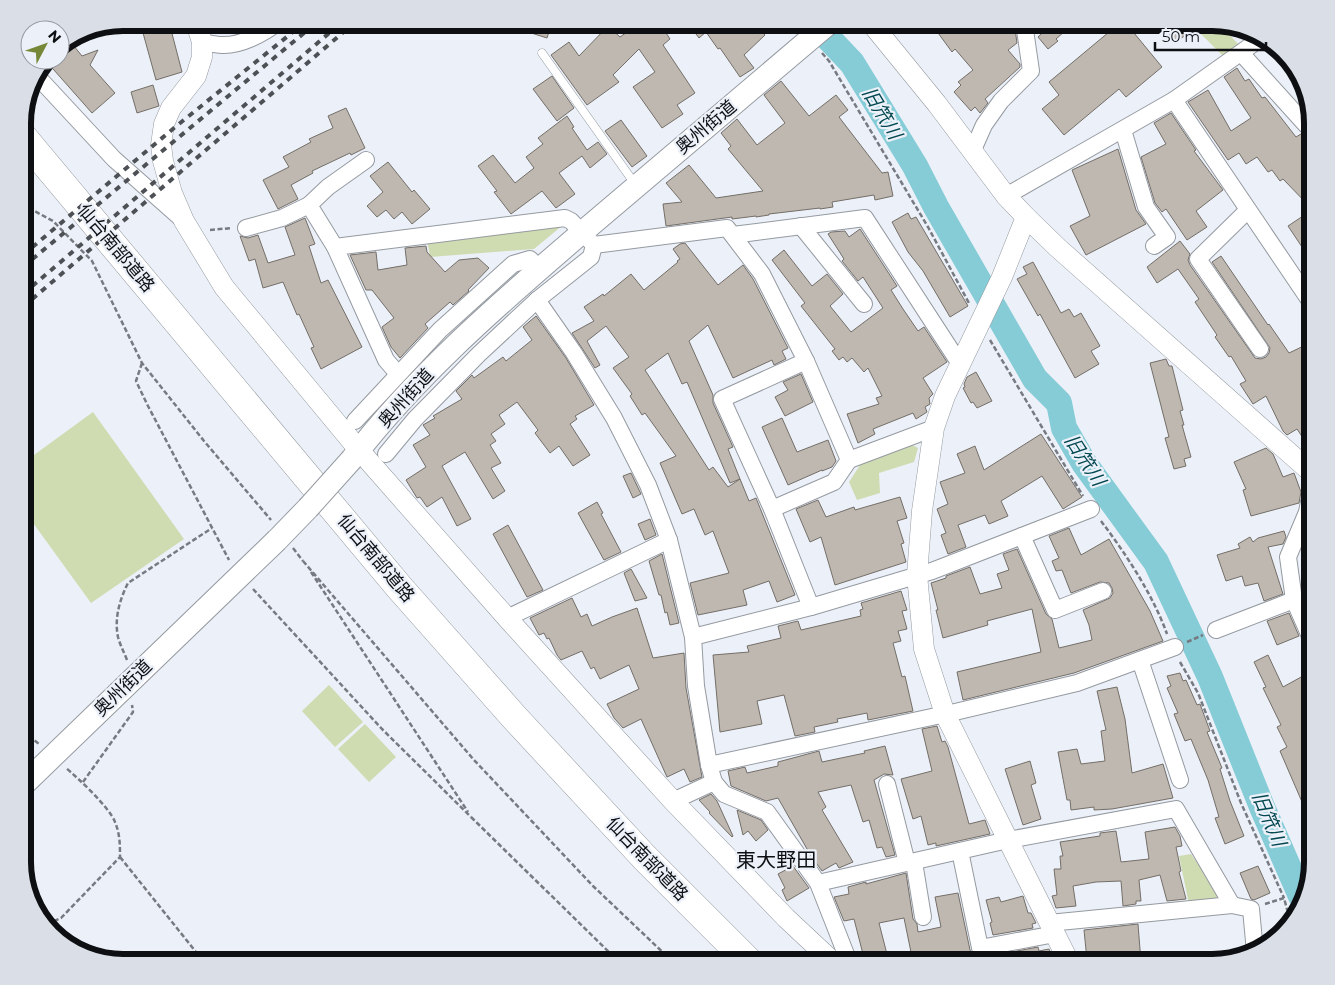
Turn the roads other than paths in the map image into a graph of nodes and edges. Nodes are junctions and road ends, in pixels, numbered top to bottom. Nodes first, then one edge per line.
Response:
1 (199, 31) edge
2 (266, 31) edge
3 (823, 31) edge
4 (879, 31) edge
5 (1025, 31) edge
6 (202, 42) junction
7 (1255, 43) edge
8 (542, 53) dead end
9 (1241, 53) junction
10 (42, 81) edge
11 (1174, 100) junction
12 (1304, 123) edge
13 (1123, 130) junction
14 (31, 147) edge
15 (972, 152) junction
16 (366, 160) dead end
17 (636, 186) junction
18 (1006, 196) junction
19 (309, 205) junction
20 (1248, 210) junction
21 (1026, 217) junction
22 (187, 226) junction
23 (801, 226) junction
24 (246, 228) road end
25 (733, 235) junction
26 (588, 239) junction
27 (1154, 246) dead end
28 (335, 247) junction
29 (539, 269) junction
30 (1304, 292) edge
31 (537, 300) junction
32 (864, 304) dead end
33 (1260, 349) dead end
34 (806, 360) junction
35 (960, 364) junction
36 (398, 374) junction
37 (355, 421) dead end
38 (934, 428) junction
39 (386, 454) dead end
40 (356, 455) junction
41 (849, 460) junction
42 (1304, 466) edge
43 (772, 509) junction
44 (1091, 509) road end
45 (1304, 519) edge
46 (1022, 536) junction
47 (669, 540) junction
48 (917, 575) junction
49 (1103, 592) dead end
50 (1294, 600) junction
51 (811, 607) junction
52 (506, 618) junction
53 (1304, 623) edge
54 (1216, 630) road end
55 (693, 637) junction
56 (1173, 647) road end
57 (1140, 660) junction
58 (946, 714) junction
59 (709, 765) junction
60 (31, 777) edge
61 (1180, 780) dead end
62 (714, 782) junction
63 (887, 784) dead end
64 (672, 801) junction
65 (1008, 840) junction
66 (960, 851) junction
67 (910, 862) junction
68 (818, 883) junction
69 (1232, 905) junction
70 (923, 917) dead end
71 (1052, 929) junction
72 (1254, 943) edge
73 (741, 954) edge
74 (824, 954) edge
75 (845, 954) edge
76 (1065, 954) edge

1 - 6 street
2 - 6 street
3 - 17 main road, 奥州街道
4 - 15 street
5 - 15 street
6 - 22 street
7 - 9 street
8 - 17 lane
9 - 11 street
9 - 12 street
10 - 22 street
11 - 13 street
11 - 20 street
13 - 18 street
13 - 27 street
14 - 73 highway, 仙台南部道路
15 - 18 street
16 - 19 street
17 - 26 main road, 奥州街道
18 - 21 street
19 - 24 street
19 - 28 street
20 - 30 street
20 - 33 street
21 - 35 street
21 - 42 street
22 - 40 street
23 - 25 street
23 - 32 street
23 - 35 street
25 - 26 street
25 - 34 street
26 - 28 street
26 - 29 main road, 奥州街道
26 - 31 street
28 - 36 street
29 - 36 street
29 - 40 main road, 奥州街道
31 - 39 street
31 - 47 street
34 - 41 street
34 - 43 street
35 - 38 street
36 - 37 street
38 - 41 street
38 - 48 street
40 - 52 street
40 - 60 main road, 奥州街道, bridge
41 - 43 street
43 - 51 street
44 - 46 street
45 - 50 street
46 - 48 street
46 - 49 street
47 - 52 street
47 - 55 street
48 - 51 street
48 - 58 street
50 - 53 street
50 - 54 street
51 - 55 street
52 - 64 street
55 - 59 street
56 - 57 street
57 - 58 street
57 - 61 street
58 - 59 street
58 - 65 street
59 - 62 street
62 - 64 street
62 - 68 street
63 - 67 street
64 - 74 street
65 - 66 street
65 - 69 street
65 - 71 street
66 - 67 street
66 - 71 street
67 - 68 street
67 - 70 street
68 - 75 street
69 - 71 street
69 - 72 street
71 - 76 street

